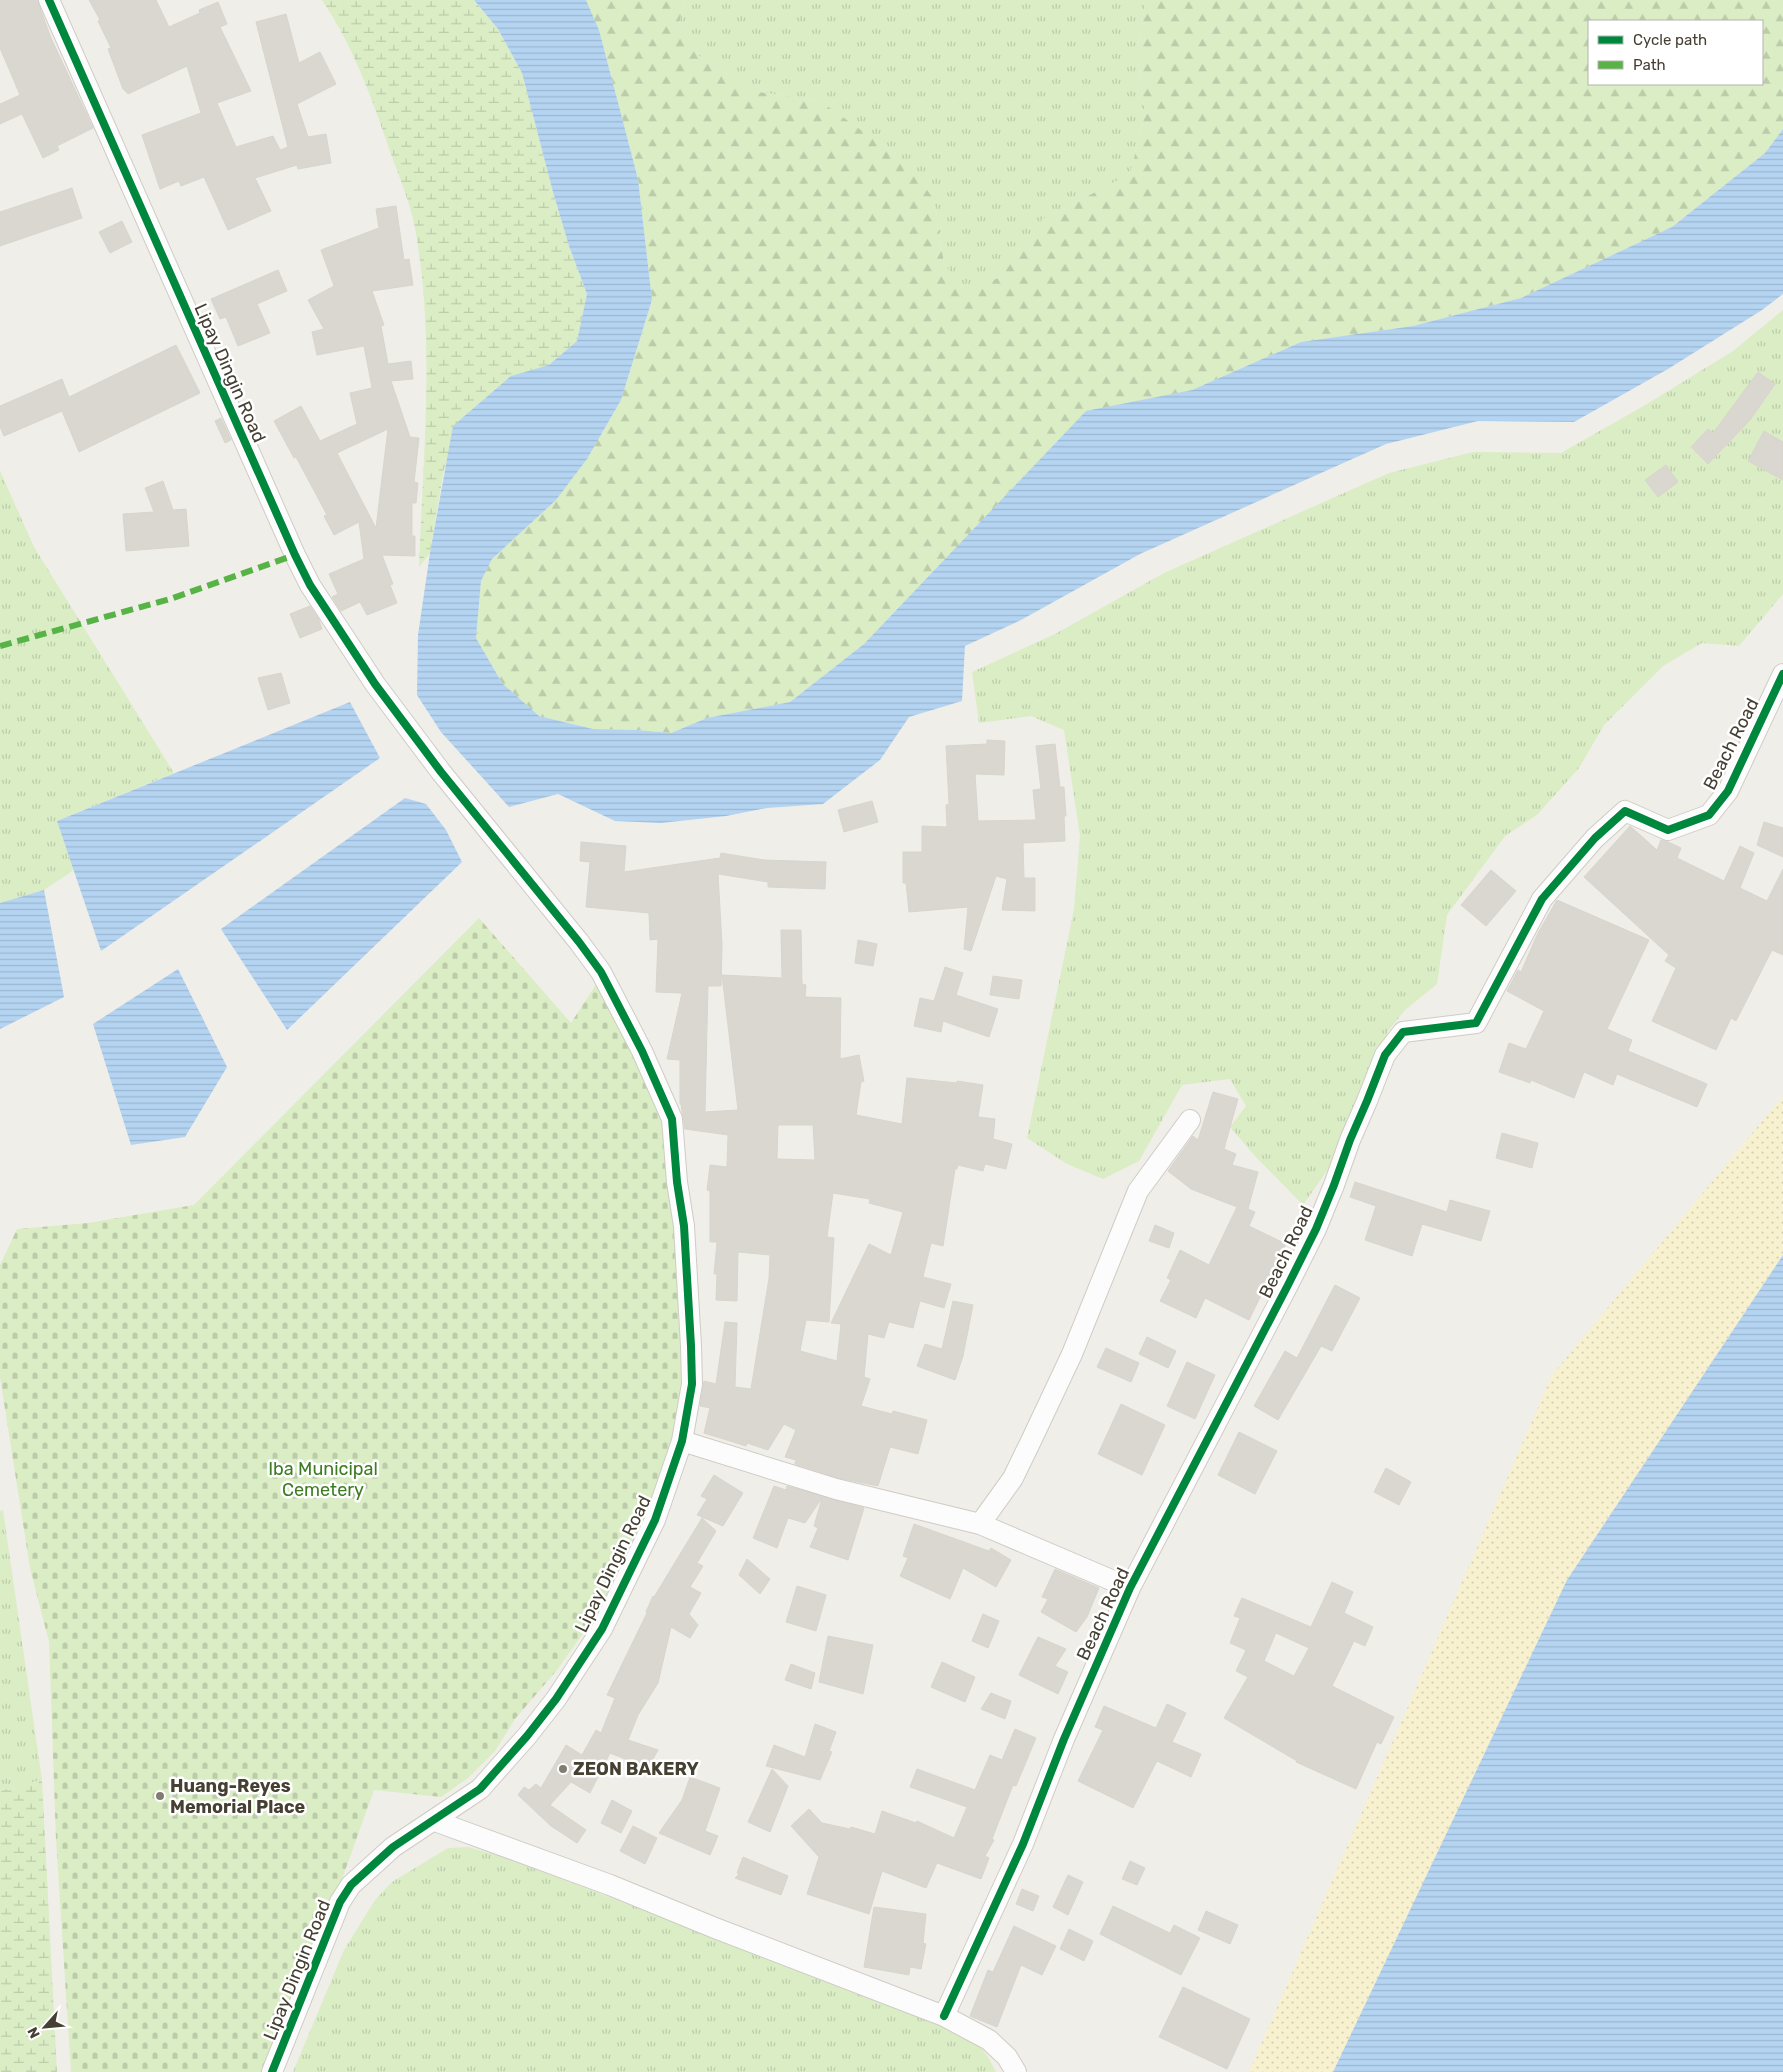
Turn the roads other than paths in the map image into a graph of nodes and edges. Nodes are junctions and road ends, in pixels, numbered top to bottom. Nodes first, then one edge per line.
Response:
1 (49, 0) edge
2 (1783, 674) edge
3 (1190, 1120) dead end
4 (682, 1441) junction
5 (980, 1524) junction
6 (1130, 1588) junction
7 (435, 1821) junction
8 (944, 2016) junction
9 (272, 2072) edge
10 (1016, 2072) edge

1 - 4 street, Lipay Dingin Road
2 - 6 street, Beach Road
3 - 5 street
4 - 5 street
4 - 7 street, Lipay Dingin Road
5 - 6 street
6 - 8 street, Beach Road
7 - 8 street
7 - 9 street, Lipay Dingin Road
8 - 10 street

